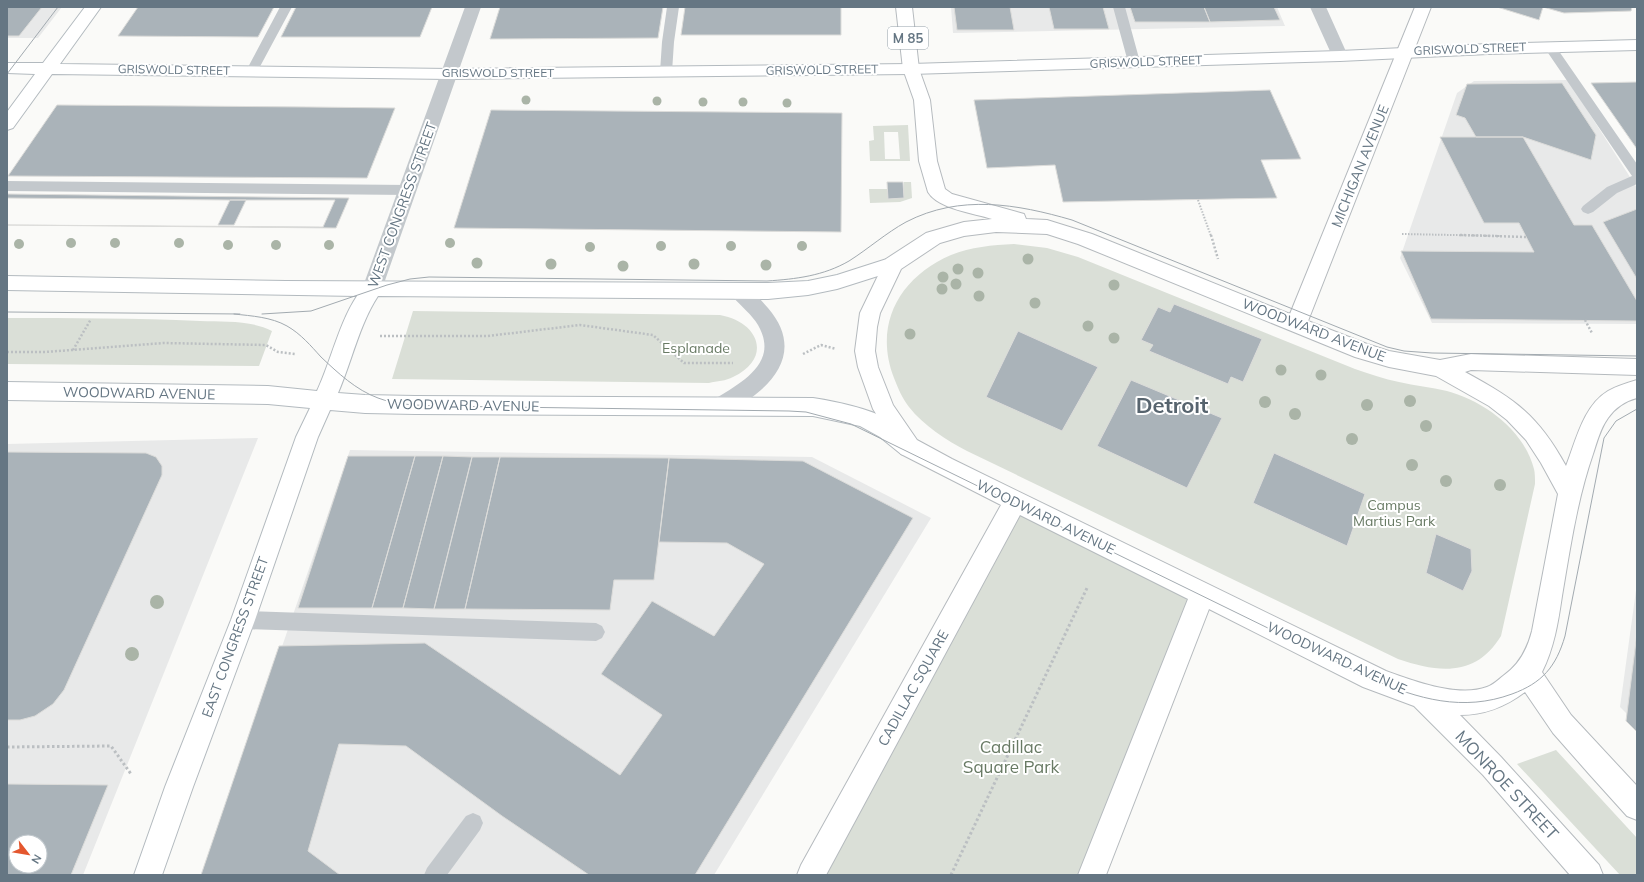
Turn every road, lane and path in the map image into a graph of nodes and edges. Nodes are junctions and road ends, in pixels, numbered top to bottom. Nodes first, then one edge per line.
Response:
1 (93, 7) edge
2 (286, 7) edge
3 (473, 7) edge
4 (673, 7) edge
5 (904, 7) edge
6 (1119, 7) edge
7 (1318, 7) edge
8 (1423, 7) edge
9 (1637, 45) edge
10 (1550, 47) junction
11 (1405, 51) junction
12 (1340, 56) junction
13 (1134, 62) junction
14 (7, 68) edge
15 (48, 68) junction
16 (911, 69) junction
17 (252, 71) junction
18 (666, 72) junction
19 (450, 74) junction
20 (7, 124) edge
21 (1637, 174) edge
22 (1637, 179) edge
23 (7, 186) edge
24 (408, 190) junction
25 (1198, 200) dead end
26 (1588, 209) dead end
27 (1047, 227) junction
28 (1402, 234) dead end
29 (1526, 237) dead end
30 (1218, 259) dead end
31 (893, 264) junction
32 (7, 283) edge
33 (372, 288) junction
34 (740, 292) junction
35 (90, 320) dead end
36 (1586, 320) dead end
37 (1296, 325) junction
38 (1592, 333) dead end
39 (380, 336) dead end
40 (73, 350) junction
41 (841, 350) dead end
42 (7, 352) edge
43 (295, 354) dead end
44 (800, 355) dead end
45 (736, 364) dead end
46 (1637, 367) edge
47 (1440, 368) junction
48 (1637, 389) edge
49 (7, 391) edge
50 (324, 400) junction
51 (721, 406) junction
52 (909, 447) junction
53 (1569, 493) junction
54 (1015, 501) junction
55 (1087, 588) dead end
56 (1202, 595) junction
57 (243, 620) junction
58 (596, 632) dead end
59 (1527, 673) junction
60 (1423, 697) junction
61 (7, 746) edge
62 (131, 774) dead end
63 (1637, 806) edge
64 (474, 823) dead end
65 (148, 875) edge
66 (434, 875) edge
67 (811, 875) edge
68 (952, 875) edge
69 (1092, 875) edge
70 (1590, 875) edge

1 - 15 street
2 - 17 lane
3 - 19 street, WEST CONGRESS STREET
4 - 18 lane
5 - 16 street, M 85
6 - 13 lane
7 - 12 street
8 - 11 street, MICHIGAN AVENUE
9 - 10 street, GRISWOLD STREET
10 - 11 street, GRISWOLD STREET
10 - 21 lane
11 - 12 street, GRISWOLD STREET
11 - 37 street, MICHIGAN AVENUE
12 - 13 street, GRISWOLD STREET
13 - 16 street, GRISWOLD STREET
14 - 15 street, GRISWOLD STREET
15 - 17 street, GRISWOLD STREET
15 - 20 street
16 - 18 street, GRISWOLD STREET
16 - 27 street
17 - 19 street, GRISWOLD STREET
18 - 19 street, GRISWOLD STREET
19 - 24 street, WEST CONGRESS STREET
22 - 26 lane
23 - 24 lane
24 - 33 street, WEST CONGRESS STREET
25 - 30 path
27 - 31 street, WOODWARD AVENUE
27 - 37 street, WOODWARD AVENUE
28 - 29 path
31 - 34 street, WOODWARD AVENUE
31 - 52 street, WOODWARD AVENUE
32 - 33 street, WOODWARD AVENUE
33 - 34 street, WOODWARD AVENUE
33 - 50 street, WEST CONGRESS STREET
34 - 51 street
35 - 40 path
36 - 38 path
37 - 47 street, WOODWARD AVENUE
39 - 45 path
40 - 42 path
40 - 43 path
41 - 44 path
46 - 47 street, WOODWARD AVENUE
47 - 53 street
48 - 53 street, WOODWARD AVENUE
49 - 50 street, WOODWARD AVENUE
50 - 51 street, WOODWARD AVENUE
50 - 57 street, EAST CONGRESS STREET
51 - 52 street, WOODWARD AVENUE
52 - 54 street, WOODWARD AVENUE
53 - 59 street, WOODWARD AVENUE
54 - 56 street, WOODWARD AVENUE
54 - 67 street, CADILLAC SQUARE
55 - 68 path
56 - 60 street, WOODWARD AVENUE
56 - 69 street
57 - 58 lane
57 - 65 street, EAST CONGRESS STREET
59 - 60 street, WOODWARD AVENUE
59 - 63 street
60 - 70 street, MONROE STREET
61 - 62 path
64 - 66 lane

